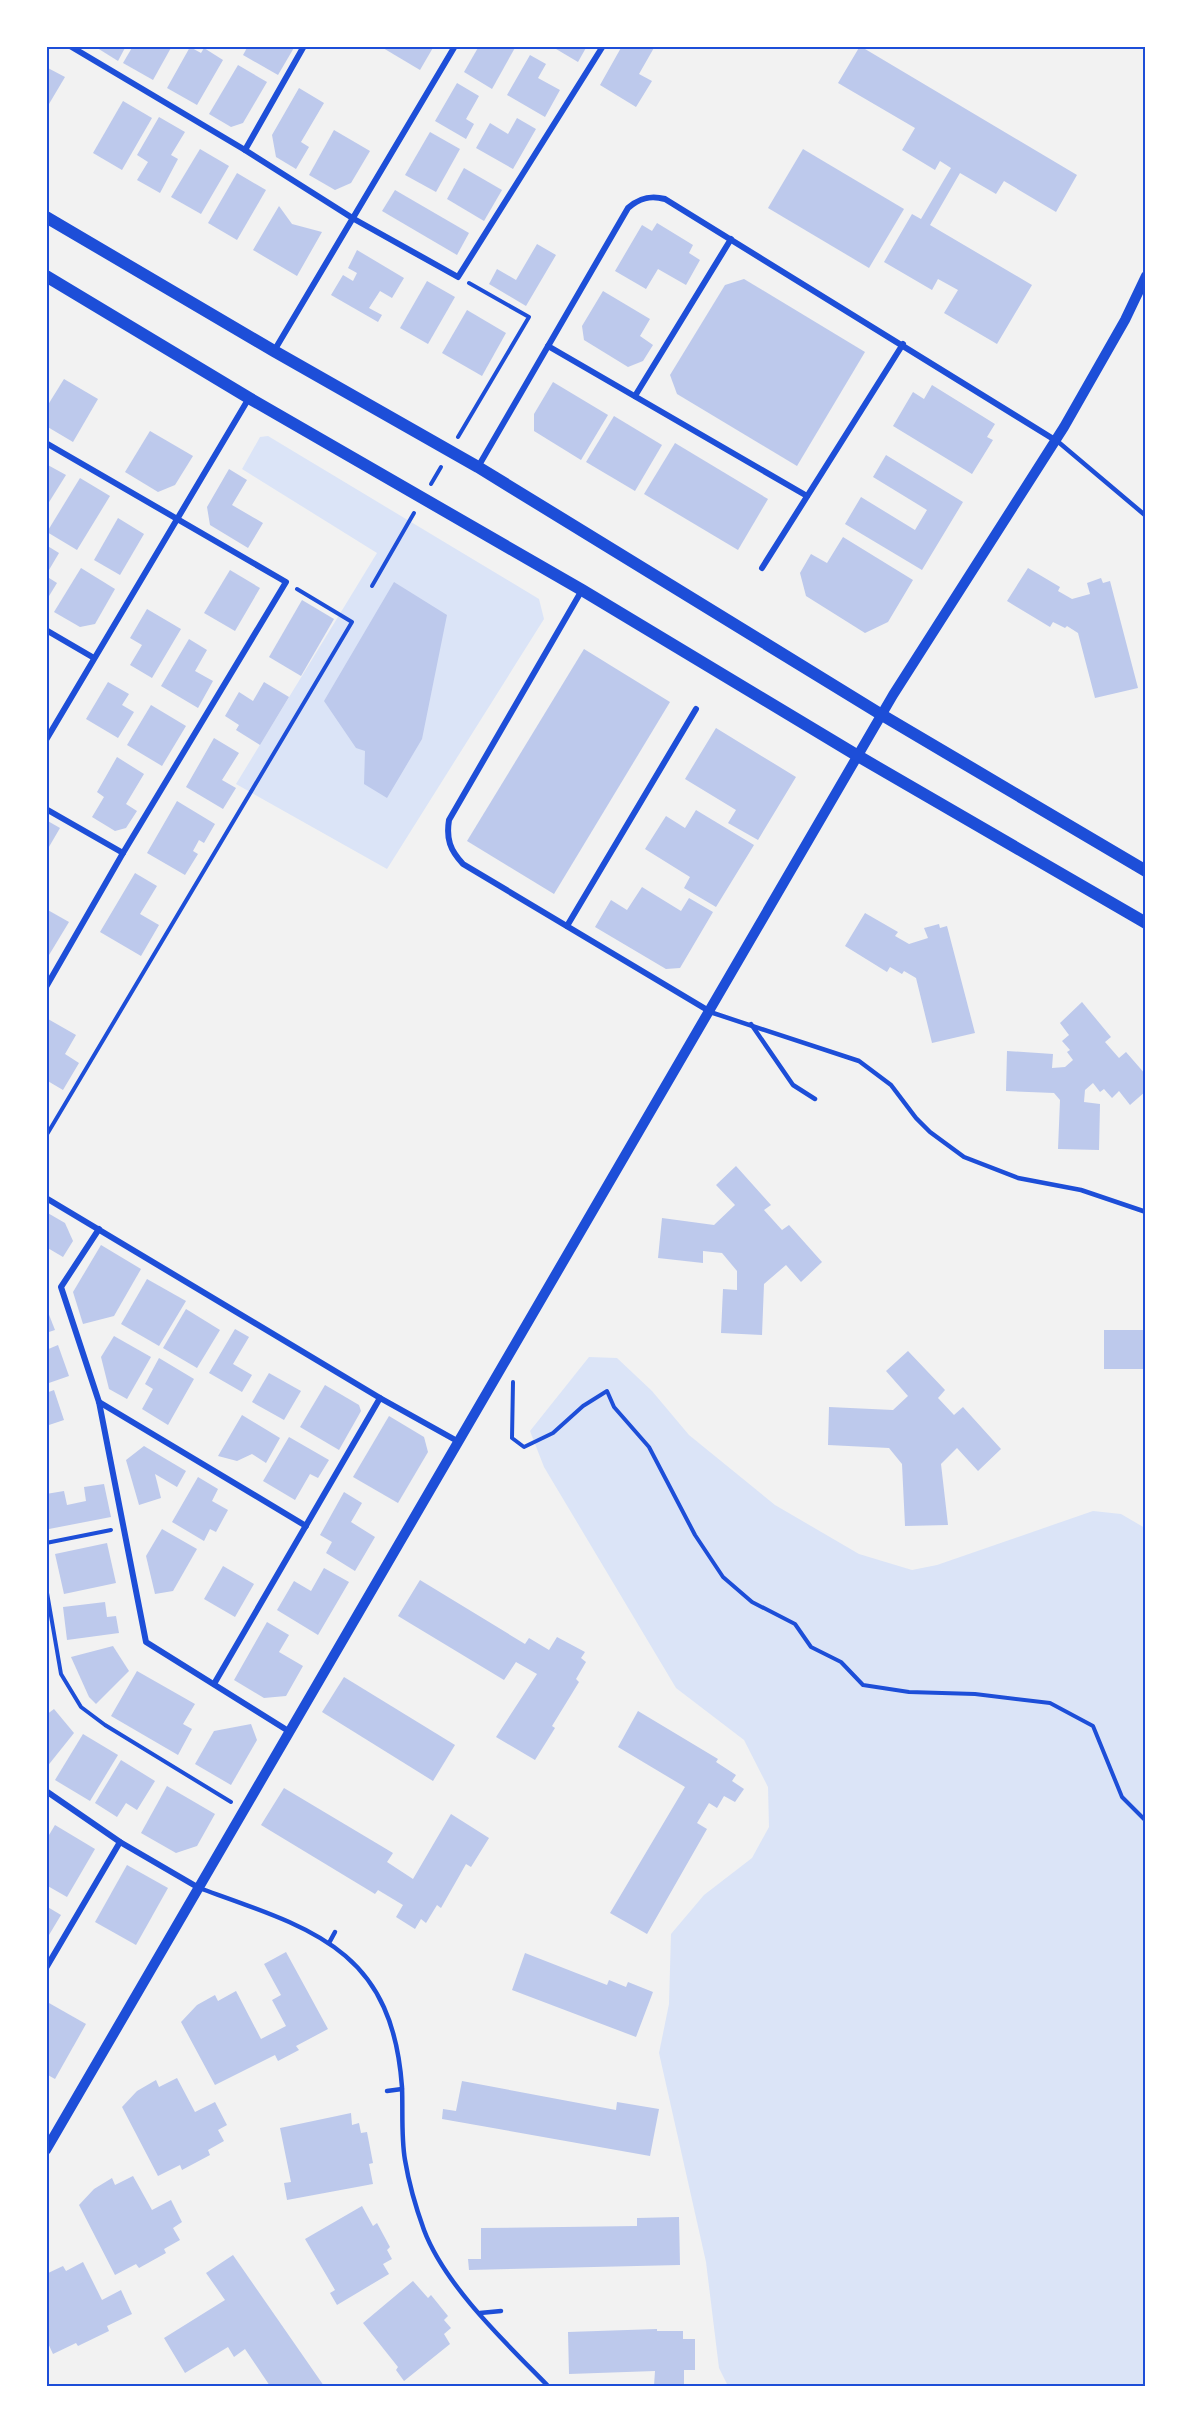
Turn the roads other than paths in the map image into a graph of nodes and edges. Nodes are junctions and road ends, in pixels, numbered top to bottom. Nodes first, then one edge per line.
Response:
1 (70, 46) edge
2 (304, 46) edge
3 (455, 46) edge
4 (603, 46) edge
5 (245, 150) junction
6 (46, 217) edge
7 (354, 219) junction
8 (731, 239) junction
9 (46, 276) edge
10 (1146, 276) edge
11 (903, 344) junction
12 (548, 346) junction
13 (274, 351) junction
14 (635, 396) junction
15 (249, 398) junction
16 (1055, 440) junction
17 (46, 443) edge
18 (478, 467) junction
19 (807, 496) junction
20 (1146, 516) edge
21 (177, 518) junction
22 (762, 568) dead end
23 (582, 590) junction
24 (46, 630) edge
25 (94, 658) junction
26 (696, 709) dead end
27 (882, 715) junction
28 (46, 740) edge
29 (858, 756) junction
30 (46, 808) edge
31 (123, 853) junction
32 (1146, 871) edge
33 (1146, 923) edge
34 (567, 926) junction
35 (46, 987) edge
36 (710, 1012) junction
37 (751, 1024) junction
38 (815, 1099) dead end
39 (46, 1198) edge
40 (1146, 1212) edge
41 (99, 1229) junction
42 (380, 1398) junction
43 (99, 1402) junction
44 (460, 1443) junction
45 (306, 1526) junction
46 (214, 1684) junction
47 (290, 1732) junction
48 (46, 1791) edge
49 (120, 1842) junction
50 (200, 1888) junction
51 (335, 1932) dead end
52 (329, 1943) junction
53 (46, 1968) edge
54 (402, 2089) junction
55 (387, 2091) dead end
56 (46, 2150) edge
57 (501, 2311) dead end
58 (480, 2313) junction
59 (548, 2386) edge

1 - 5 street
2 - 5 street
3 - 7 street
4 - 7 street
5 - 7 street
6 - 13 main road
7 - 13 street
8 - 11 street
8 - 12 street
8 - 14 street
9 - 15 main road
10 - 16 street
11 - 16 street
11 - 19 street
12 - 14 street
12 - 18 street
13 - 18 main road
14 - 19 street
15 - 21 street
15 - 23 main road
16 - 20 lane
16 - 27 street
17 - 21 street
18 - 27 main road
19 - 22 street
21 - 25 street
21 - 31 street
23 - 29 main road
23 - 34 street
24 - 25 street
25 - 28 street
26 - 34 street
27 - 29 street
27 - 32 main road
29 - 33 main road
29 - 36 street
30 - 31 street
31 - 35 street
34 - 36 street
36 - 37 lane
36 - 44 street
37 - 38 lane
37 - 40 lane
39 - 41 street
41 - 42 street
41 - 43 street
42 - 44 street
42 - 45 street
43 - 45 street
43 - 46 street
44 - 47 street
45 - 46 street
46 - 47 street
47 - 50 street
48 - 49 street
49 - 50 street
49 - 53 street
50 - 52 lane
50 - 56 street
51 - 52 lane
52 - 54 lane
54 - 55 lane
54 - 58 lane
57 - 58 lane
58 - 59 lane

